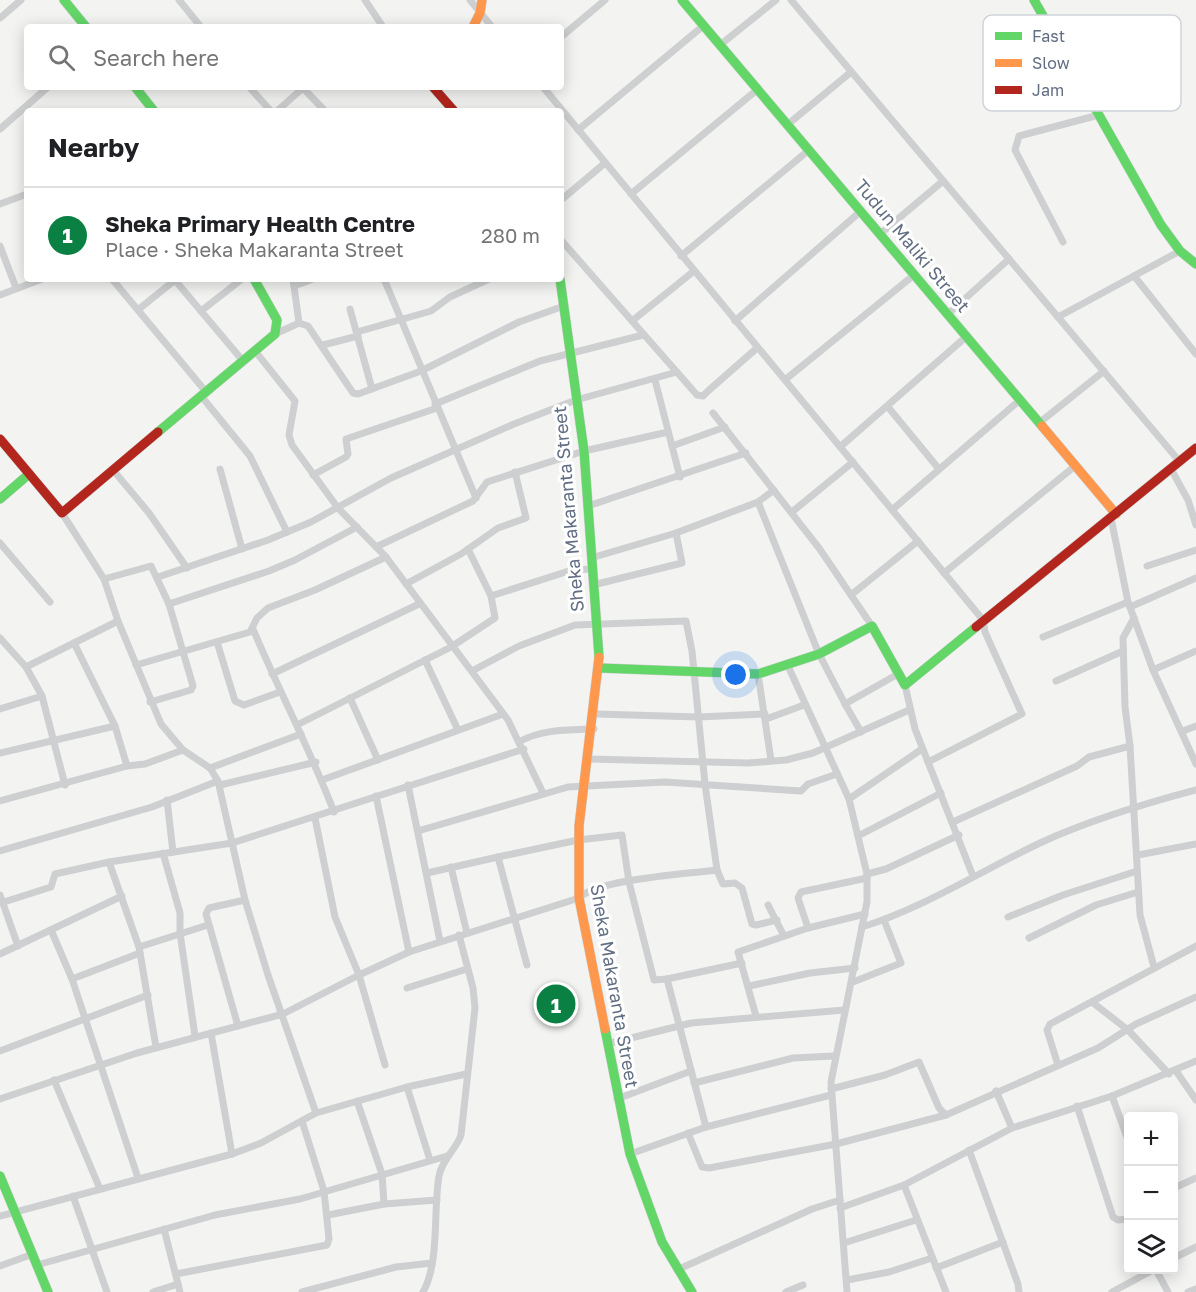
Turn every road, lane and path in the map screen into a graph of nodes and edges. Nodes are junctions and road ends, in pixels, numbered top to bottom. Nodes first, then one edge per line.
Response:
1 (21, 0) edge
2 (64, 0) edge
3 (179, 0) edge
4 (365, 0) edge
5 (470, 0) edge
6 (482, 0) edge
7 (605, 0) edge
8 (682, 0) edge
9 (776, 0) edge
10 (791, 0) edge
11 (1034, 0) edge
12 (480, 13) junction
13 (1042, 15) edge
14 (0, 18) edge
15 (84, 24) edge
16 (199, 24) edge
17 (380, 24) edge
18 (474, 24) edge
19 (489, 24) edge
20 (704, 26) junction
21 (564, 34) edge
22 (720, 45) junction
23 (851, 72) junction
24 (758, 89) junction
25 (45, 90) edge
26 (137, 90) edge
27 (252, 90) edge
28 (301, 90) edge
29 (307, 90) edge
30 (436, 90) edge
31 (545, 90) edge
32 (24, 108) edge
33 (24, 108) edge
34 (147, 108) edge
35 (268, 108) edge
36 (280, 108) edge
37 (322, 108) edge
38 (452, 108) edge
39 (560, 108) edge
40 (1097, 111) edge
41 (564, 113) edge
42 (1099, 115) junction
43 (788, 124) junction
44 (0, 129) edge
45 (578, 130) junction
46 (809, 150) junction
47 (605, 163) junction
48 (943, 181) junction
49 (631, 194) junction
50 (24, 195) edge
51 (564, 197) edge
52 (0, 204) edge
53 (861, 211) junction
54 (880, 234) junction
55 (1064, 242) dead end
56 (564, 243) edge
57 (0, 246) edge
58 (1180, 251) junction
59 (681, 256) junction
60 (1009, 259) junction
61 (1196, 264) edge
62 (694, 271) junction
63 (914, 275) junction
64 (1135, 277) junction
65 (33, 282) edge
66 (115, 282) edge
67 (171, 282) edge
68 (177, 282) edge
69 (237, 282) edge
70 (256, 282) edge
71 (385, 282) edge
72 (482, 282) edge
73 (560, 282) edge
74 (294, 283) edge
75 (16, 288) junction
76 (0, 295) edge
77 (564, 306) junction
78 (139, 309) junction
79 (350, 309) dead end
80 (201, 311) junction
81 (948, 314) junction
82 (1058, 317) junction
83 (401, 321) junction
84 (632, 321) junction
85 (735, 321) junction
86 (299, 323) junction
87 (275, 334) junction
88 (357, 334) junction
89 (643, 335) junction
90 (967, 336) junction
91 (323, 345) junction
92 (757, 348) junction
93 (255, 351) junction
94 (569, 353) junction
95 (1196, 354) edge
96 (243, 361) junction
97 (1104, 371) junction
98 (421, 372) junction
99 (677, 372) junction
100 (786, 379) junction
101 (655, 380) junction
102 (372, 389) junction
103 (205, 395) junction
104 (576, 400) junction
105 (1020, 400) junction
106 (436, 406) junction
107 (888, 407) junction
108 (713, 413) dead end
109 (1039, 423) junction
110 (725, 427) junction
111 (668, 432) junction
112 (0, 440) edge
113 (672, 446) junction
114 (840, 447) junction
115 (1196, 448) edge
116 (454, 449) junction
117 (584, 451) junction
118 (746, 453) junction
119 (853, 462) junction
120 (1180, 462) junction
121 (1075, 466) junction
122 (220, 469) dead end
123 (939, 469) junction
124 (113, 470) junction
125 (1171, 470) junction
126 (514, 472) junction
127 (29, 474) junction
128 (314, 475) junction
129 (680, 477) junction
130 (774, 490) junction
131 (476, 498) junction
132 (0, 499) edge
133 (758, 502) junction
134 (588, 506) junction
135 (338, 508) junction
136 (892, 510) junction
137 (792, 512) junction
138 (62, 513) junction
139 (1114, 516) junction
140 (1196, 525) edge
141 (357, 527) junction
142 (287, 532) junction
143 (676, 533) junction
144 (918, 541) junction
145 (0, 543) edge
146 (376, 547) junction
147 (242, 549) junction
148 (468, 549) junction
149 (1196, 550) edge
150 (386, 557) junction
151 (591, 558) junction
152 (1147, 566) dead end
153 (187, 568) junction
154 (592, 569) junction
155 (944, 573) junction
156 (158, 577) junction
157 (1196, 578) edge
158 (104, 579) junction
159 (406, 584) junction
160 (592, 585) junction
161 (851, 595) junction
162 (491, 596) junction
163 (50, 602) dead end
164 (170, 604) junction
165 (419, 604) junction
166 (1129, 604) junction
167 (1134, 618) junction
168 (983, 620) junction
169 (118, 621) junction
170 (596, 623) junction
171 (872, 626) junction
172 (253, 629) junction
173 (1043, 637) dead end
174 (0, 638) edge
175 (217, 642) junction
176 (74, 643) junction
177 (451, 647) junction
178 (184, 651) junction
179 (1123, 651) junction
180 (1196, 651) edge
181 (819, 654) junction
182 (425, 660) junction
183 (136, 665) junction
184 (788, 666) junction
185 (26, 667) junction
186 (600, 668) junction
187 (1153, 670) junction
188 (472, 671) junction
189 (695, 671) junction
190 (272, 674) junction
191 (758, 674) junction
192 (898, 674) junction
193 (1056, 681) dead end
194 (905, 685) junction
195 (280, 692) junction
196 (42, 696) junction
197 (350, 698) junction
198 (150, 702) junction
199 (845, 704) junction
200 (804, 705) junction
201 (0, 709) edge
202 (909, 710) junction
203 (503, 714) junction
204 (596, 714) junction
205 (765, 716) junction
206 (699, 717) junction
207 (297, 725) junction
208 (115, 726) junction
209 (1196, 726) edge
210 (594, 729) junction
211 (458, 730) junction
212 (1183, 731) junction
213 (861, 732) junction
214 (302, 734) junction
215 (55, 741) junction
216 (519, 742) junction
217 (1130, 746) junction
218 (825, 747) junction
219 (524, 749) junction
220 (922, 749) junction
221 (183, 750) junction
222 (0, 753) edge
223 (588, 759) junction
224 (378, 760) junction
225 (771, 760) junction
226 (703, 761) junction
227 (316, 762) junction
228 (928, 762) junction
229 (1196, 764) edge
230 (127, 766) junction
231 (210, 768) junction
232 (837, 774) junction
233 (322, 780) junction
234 (219, 783) junction
235 (65, 784) junction
236 (705, 784) junction
237 (408, 785) junction
238 (584, 787) junction
239 (1196, 790) edge
240 (543, 793) junction
241 (941, 793) junction
242 (375, 796) junction
243 (849, 799) junction
244 (167, 800) junction
245 (0, 801) edge
246 (1133, 807) junction
247 (334, 812) junction
248 (315, 818) junction
249 (953, 822) junction
250 (418, 831) junction
251 (959, 835) junction
252 (858, 837) junction
253 (578, 840) junction
254 (232, 843) junction
255 (1196, 844) edge
256 (0, 851) edge
257 (172, 852) junction
258 (163, 854) junction
259 (1138, 855) junction
260 (498, 857) junction
261 (109, 862) junction
262 (452, 867) junction
263 (717, 870) junction
264 (1137, 871) junction
265 (427, 873) junction
266 (867, 876) junction
267 (974, 876) junction
268 (629, 882) junction
269 (1138, 892) junction
270 (122, 896) junction
271 (579, 898) junction
272 (2, 899) edge
273 (245, 900) junction
274 (768, 905) dead end
275 (866, 914) junction
276 (1008, 917) dead end
277 (514, 918) junction
278 (884, 920) junction
279 (777, 921) junction
280 (208, 925) junction
281 (862, 927) junction
282 (808, 928) junction
283 (51, 930) junction
284 (180, 933) junction
285 (463, 934) junction
286 (784, 936) junction
287 (1029, 938) dead end
288 (440, 941) junction
289 (18, 946) junction
290 (1196, 946) edge
291 (139, 950) junction
292 (408, 952) junction
293 (0, 954) edge
294 (742, 963) junction
295 (527, 965) dead end
296 (1154, 967) junction
297 (855, 968) junction
298 (467, 969) junction
299 (359, 975) junction
300 (72, 979) junction
301 (667, 979) junction
302 (853, 982) junction
303 (749, 986) junction
304 (407, 988) dead end
305 (148, 995) junction
306 (1196, 997) edge
307 (1092, 1002) junction
308 (844, 1010) junction
309 (283, 1014) junction
310 (756, 1016) junction
311 (85, 1018) junction
312 (238, 1026) junction
313 (679, 1026) junction
314 (1128, 1030) junction
315 (211, 1033) junction
316 (195, 1036) junction
317 (607, 1044) junction
318 (156, 1047) junction
319 (0, 1051) edge
320 (834, 1056) junction
321 (1196, 1061) edge
322 (99, 1065) junction
323 (385, 1065) dead end
324 (1058, 1065) junction
325 (691, 1071) junction
326 (1173, 1072) junction
327 (466, 1074) junction
328 (54, 1080) junction
329 (694, 1083) junction
330 (407, 1087) junction
331 (996, 1091) junction
332 (831, 1092) junction
333 (1112, 1095) junction
334 (0, 1099) edge
335 (617, 1099) junction
336 (1196, 1100) edge
337 (357, 1101) junction
338 (1077, 1106) junction
339 (316, 1113) junction
340 (946, 1114) junction
341 (302, 1121) junction
342 (706, 1127) junction
343 (1012, 1128) junction
344 (1124, 1129) edge
345 (688, 1133) junction
346 (836, 1144) junction
347 (969, 1150) junction
348 (232, 1154) junction
349 (630, 1154) junction
350 (447, 1156) junction
351 (430, 1160) junction
352 (382, 1174) junction
353 (0, 1176) edge
354 (138, 1178) junction
355 (1196, 1178) edge
356 (904, 1185) junction
357 (1178, 1186) edge
358 (100, 1189) junction
359 (324, 1191) junction
360 (73, 1196) junction
361 (436, 1200) junction
362 (384, 1204) junction
363 (840, 1204) junction
364 (14, 1212) junction
365 (328, 1215) junction
366 (0, 1216) edge
367 (1124, 1219) edge
368 (916, 1220) junction
369 (164, 1229) junction
370 (844, 1242) junction
371 (1003, 1242) junction
372 (1196, 1247) edge
373 (92, 1249) junction
374 (33, 1254) junction
375 (1178, 1256) edge
376 (932, 1258) junction
377 (432, 1263) junction
378 (37, 1264) junction
379 (0, 1266) edge
380 (936, 1268) junction
381 (677, 1270) junction
382 (176, 1274) junction
383 (1148, 1274) edge
384 (1157, 1274) edge
385 (847, 1280) junction
386 (803, 1285) dead end
387 (179, 1288) edge
388 (1196, 1288) edge
389 (1129, 1289) edge
390 (425, 1291) edge
391 (48, 1292) edge
392 (107, 1292) edge
393 (153, 1292) edge
394 (302, 1292) edge
395 (692, 1292) edge
396 (786, 1292) edge
397 (847, 1292) edge
398 (946, 1292) edge
399 (1019, 1292) edge
400 (1112, 1292) edge
401 (1168, 1292) edge
402 (1188, 1292) edge

1 - 14 street
2 - 15 street
3 - 16 street
4 - 17 street
5 - 12 street
6 - 12 street
7 - 21 street
8 - 20 street, Tudun Maliki Street
9 - 22 street
10 - 23 street
11 - 13 street
12 - 18 street
12 - 19 street
20 - 22 street, Tudun Maliki Street
20 - 45 street
22 - 24 street, Tudun Maliki Street
23 - 43 street
23 - 48 street
24 - 43 street, Tudun Maliki Street
24 - 49 street
25 - 32 street
26 - 34 street
27 - 35 street
28 - 36 street
29 - 37 street
30 - 38 street
31 - 39 street
33 - 44 street
40 - 42 street
41 - 45 street
42 - 55 street
42 - 58 street
43 - 46 street, Tudun Maliki Street
45 - 47 street
46 - 53 street, Tudun Maliki Street
46 - 59 street
47 - 49 street
47 - 51 street
48 - 54 street
48 - 60 street
49 - 59 street
50 - 52 street
53 - 54 street, Tudun Maliki Street
53 - 85 street
54 - 63 street, Tudun Maliki Street
56 - 84 street
57 - 75 street
58 - 61 street
58 - 64 street
59 - 62 street
60 - 81 street
60 - 82 street
62 - 84 street
62 - 85 street
63 - 81 street, Tudun Maliki Street
63 - 100 street
64 - 82 street
64 - 95 street
65 - 75 street
66 - 78 street
67 - 78 street
68 - 80 street
69 - 80 street
70 - 87 street
71 - 83 street
72 - 83 street
73 - 77 street, Sheka Makaranta Street
74 - 86 street
75 - 76 street
77 - 94 street, Sheka Makaranta Street
77 - 98 street
78 - 103 street
79 - 88 street
80 - 96 street
81 - 90 street, Tudun Maliki Street
82 - 97 street
83 - 88 street
83 - 98 street
84 - 89 street
85 - 92 street
86 - 87 street
86 - 91 street
87 - 93 street
88 - 91 street
88 - 102 street
89 - 94 street
89 - 99 street
90 - 105 street, Tudun Maliki Street
90 - 107 street
91 - 102 street
92 - 99 street
92 - 100 street
93 - 96 street
93 - 128 street
94 - 104 street, Sheka Makaranta Street
94 - 106 street
96 - 103 street
97 - 109 street
97 - 120 street
98 - 102 street
98 - 106 street
99 - 101 street
100 - 114 street
101 - 104 street
101 - 111 street
103 - 124 street
103 - 142 street
104 - 116 street
104 - 117 street, Sheka Makaranta Street
105 - 109 street, Tudun Maliki Street
105 - 123 street
106 - 116 street
106 - 128 street
107 - 114 street
107 - 123 street
108 - 110 street
109 - 121 street, Tudun Maliki Street
110 - 113 street
110 - 118 street
111 - 113 street
111 - 117 street
112 - 127 street
113 - 129 street
114 - 119 street
115 - 120 street
116 - 131 street
116 - 135 street
117 - 126 street
117 - 134 street, Sheka Makaranta Street
118 - 129 street
118 - 130 street
119 - 136 street
119 - 137 street
120 - 125 street
121 - 139 street, Tudun Maliki Street
121 - 155 street
122 - 147 street
123 - 136 street
124 - 138 street
124 - 153 street
125 - 139 street
125 - 140 street
126 - 131 street
126 - 148 street
127 - 132 street
127 - 138 street
128 - 135 street
129 - 134 street
130 - 133 street
130 - 137 street
131 - 146 street
133 - 143 street
133 - 181 street
134 - 151 street, Sheka Makaranta Street
135 - 141 street
135 - 142 street
136 - 144 street
137 - 161 street
138 - 158 street
139 - 166 street
139 - 168 street
141 - 146 street
141 - 164 street
142 - 147 street
143 - 151 street
143 - 160 street
144 - 155 street
144 - 161 street
145 - 163 street
146 - 150 street
147 - 153 street
148 - 159 street
148 - 162 street
149 - 152 street
150 - 159 street
150 - 172 street
151 - 154 street, Sheka Makaranta Street
153 - 156 street
154 - 160 street, Sheka Makaranta Street
154 - 162 street
155 - 168 street
156 - 158 street
156 - 164 street
157 - 166 street
158 - 169 street
159 - 165 street
160 - 170 street, Sheka Makaranta Street
161 - 171 street
162 - 177 street
164 - 178 street
165 - 177 street
165 - 190 street
166 - 167 street
166 - 173 street
167 - 179 street
167 - 187 street
168 - 194 street
168 - 228 street
169 - 176 street
169 - 183 street
170 - 186 street, Sheka Makaranta Street
170 - 188 street
170 - 189 street
171 - 181 street
171 - 192 street
172 - 175 street
172 - 190 street
174 - 185 street
175 - 178 street
175 - 195 street
176 - 185 street
176 - 208 street
177 - 182 street
177 - 188 street
178 - 183 street
178 - 198 street
179 - 193 street
179 - 217 street
180 - 187 street
181 - 184 street
181 - 199 street
182 - 197 street
182 - 211 street
183 - 198 street
184 - 191 street
184 - 200 street
185 - 196 street
186 - 189 street
186 - 204 street, Sheka Makaranta Street
187 - 212 street
188 - 203 street
189 - 191 street
189 - 206 street
190 - 195 street
191 - 205 street
192 - 194 street
192 - 199 street
194 - 202 street
195 - 207 street
196 - 201 street
196 - 215 street
197 - 207 street
197 - 224 street
198 - 221 street
199 - 213 street
200 - 205 street
200 - 218 street
202 - 213 street
202 - 220 street
203 - 211 street
203 - 216 street
204 - 206 street
204 - 210 street, Sheka Makaranta Street
205 - 206 street
205 - 225 street
206 - 226 street
207 - 214 street
208 - 215 street
208 - 230 street
209 - 212 street
210 - 216 street
210 - 223 street, Sheka Makaranta Street
211 - 224 street
212 - 229 street
213 - 218 street
214 - 227 street
214 - 231 street
215 - 222 street
215 - 235 street
216 - 219 street
217 - 246 street
217 - 249 street
218 - 225 street
218 - 232 street
219 - 237 street
219 - 240 street
220 - 228 street
220 - 243 street
221 - 230 street
221 - 231 street
223 - 226 street
223 - 238 street, Sheka Makaranta Street
224 - 233 street
225 - 226 street
226 - 236 street
227 - 233 street
227 - 234 street
228 - 241 street
230 - 235 street
231 - 234 street
232 - 236 street
232 - 243 street
233 - 247 street
234 - 244 street
234 - 254 street
235 - 245 street
236 - 238 street
236 - 263 street
237 - 242 street
237 - 250 street
238 - 240 street
238 - 253 street, Sheka Makaranta Street
239 - 246 street
240 - 250 street
241 - 249 street
241 - 252 street
242 - 247 street
242 - 292 street
243 - 252 street
244 - 256 street
244 - 257 street
246 - 259 street
246 - 267 street
247 - 248 street
248 - 254 street
248 - 299 street
249 - 251 street
250 - 265 street
251 - 266 street
251 - 267 street
252 - 266 street
253 - 260 street
253 - 268 street
253 - 271 street, Sheka Makaranta Street
254 - 257 street
254 - 273 street
255 - 259 street
257 - 258 street
258 - 261 street
258 - 284 street
259 - 264 street
260 - 262 street
260 - 277 street
261 - 270 street
261 - 272 street
262 - 265 street
262 - 285 street
263 - 268 street
263 - 279 street
264 - 269 street
264 - 276 street
265 - 288 street
266 - 275 street
266 - 282 street
267 - 278 street
268 - 271 street
268 - 301 street
269 - 287 street
269 - 296 street
270 - 283 street
270 - 291 street
271 - 277 street
271 - 317 street, Sheka Makaranta Street
272 - 289 street
273 - 280 street
273 - 309 street
274 - 279 street
275 - 281 street
275 - 282 street
277 - 285 street
277 - 295 street
278 - 281 street
278 - 302 street
279 - 286 street
280 - 284 street
280 - 312 street
281 - 297 street
282 - 286 street
283 - 289 street
283 - 300 street
284 - 291 street
284 - 316 street
285 - 288 street
285 - 298 street
286 - 294 street
288 - 292 street
289 - 293 street
290 - 296 street
291 - 300 street
291 - 305 street
292 - 299 street
294 - 301 street
294 - 303 street
296 - 307 street
297 - 302 street
297 - 303 street
298 - 304 street
298 - 327 street
299 - 309 street
299 - 323 street
300 - 311 street
301 - 313 street
302 - 308 street
303 - 310 street
305 - 311 street
305 - 318 street
306 - 314 street
307 - 314 street
307 - 324 street
308 - 310 street
308 - 320 street
309 - 312 street
309 - 339 street
310 - 313 street
311 - 319 street
311 - 322 street
312 - 315 street
313 - 317 street
313 - 325 street
314 - 324 street
314 - 326 street
315 - 316 street
315 - 348 street
316 - 318 street
317 - 335 street, Sheka Makaranta Street
318 - 322 street
320 - 329 street
320 - 332 street
321 - 326 street
322 - 328 street
322 - 354 street
324 - 331 street
325 - 329 street
325 - 335 street
326 - 333 street
326 - 336 street
327 - 330 street
327 - 350 street
328 - 334 street
328 - 358 street
329 - 342 street
330 - 337 street
330 - 351 street
331 - 340 street
331 - 343 street
332 - 340 street
332 - 342 street
332 - 346 street
333 - 338 street
333 - 344 street
335 - 349 street, Sheka Makaranta Street
337 - 339 street
337 - 352 street
338 - 343 street
338 - 367 street
339 - 341 street
340 - 346 street
341 - 348 street
341 - 359 street
342 - 345 street
343 - 347 street
345 - 346 street
345 - 349 street
346 - 363 street
347 - 356 street
347 - 371 street
348 - 354 street
349 - 381 street, Sheka Makaranta Street
350 - 351 street
350 - 361 street
351 - 352 street
352 - 359 street
352 - 362 street
353 - 364 street
354 - 358 street
355 - 357 street
356 - 363 street
356 - 368 street
358 - 360 street
359 - 365 street
359 - 369 street
360 - 364 street
360 - 373 street
361 - 362 street
361 - 377 street
362 - 365 street
363 - 370 street
363 - 381 street
364 - 366 street
364 - 374 street
365 - 382 street
368 - 370 street
368 - 376 street
369 - 373 street
369 - 382 street
370 - 385 street
371 - 380 street
371 - 399 street
372 - 375 street
373 - 378 street
373 - 392 street
374 - 378 street
374 - 379 street
376 - 380 street
376 - 385 street
377 - 390 street
377 - 394 street
378 - 391 street
380 - 398 street
381 - 395 street, Sheka Makaranta Street
382 - 387 street
383 - 389 street
384 - 401 street
385 - 397 street
386 - 396 street
387 - 393 street
388 - 402 street
389 - 400 street

